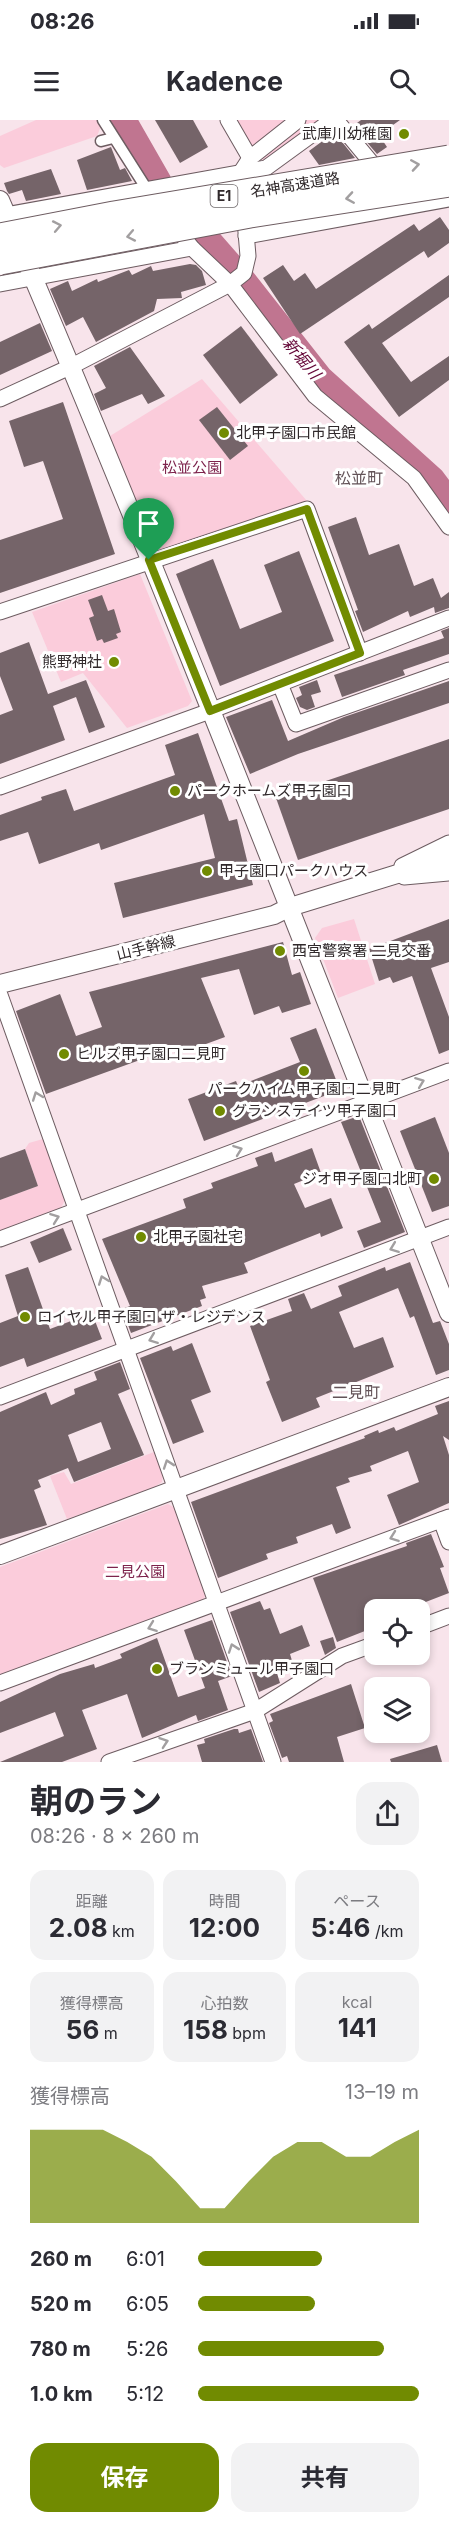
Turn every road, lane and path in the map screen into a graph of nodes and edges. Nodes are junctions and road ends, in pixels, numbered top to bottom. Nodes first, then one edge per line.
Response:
1 (103, 120) edge
2 (228, 120) edge
3 (298, 120) edge
4 (334, 120) edge
5 (113, 138) junction
6 (101, 141) dead end
7 (250, 158) junction
8 (449, 159) edge
9 (241, 172) junction
10 (449, 183) edge
11 (148, 191) junction
12 (449, 199) edge
13 (407, 207) junction
14 (2, 217) edge
15 (246, 236) junction
16 (192, 248) junction
17 (0, 261) edge
18 (35, 278) junction
19 (236, 279) junction
20 (0, 284) edge
21 (72, 366) junction
22 (0, 399) edge
23 (449, 527) edge
24 (149, 560) junction
25 (0, 612) edge
26 (449, 618) edge
27 (360, 653) junction
28 (449, 670) edge
29 (280, 684) junction
30 (210, 711) junction
31 (0, 787) edge
32 (449, 843) edge
33 (449, 858) edge
34 (449, 873) edge
35 (375, 880) junction
36 (290, 907) junction
37 (0, 984) edge
38 (0, 995) edge
39 (449, 1071) edge
40 (367, 1102) junction
41 (78, 1210) junction
42 (449, 1227) edge
43 (419, 1238) junction
44 (0, 1239) edge
45 (449, 1313) edge
46 (128, 1349) junction
47 (449, 1387) edge
48 (0, 1397) edge
49 (177, 1488) junction
50 (445, 1519) edge
51 (449, 1542) edge
52 (0, 1555) edge
53 (217, 1603) junction
54 (449, 1616) edge
55 (430, 1623) edge
56 (364, 1648) edge
57 (0, 1683) edge
58 (255, 1711) junction
59 (109, 1762) edge
60 (273, 1762) edge

1 - 5 street
2 - 7 street
3 - 7 street
4 - 9 street
4 - 13 street
5 - 6 street
5 - 11 street
7 - 9 street
14 -> 8 highway, 名神高速道路 / E1, bridge
9 - 11 street
9 - 15 street
10 -> 17 highway, 名神高速道路 / E1, bridge
11 - 14 street
11 - 16 street
12 - 13 street
13 - 15 street
14 - 18 street
15 - 19 street
16 - 18 street
16 - 19 street
18 - 20 street
18 - 21 street
19 - 21 street
19 - 23 street
21 - 22 street
21 - 24 street
24 - 25 street
24 - 27 street
24 - 30 street
26 - 27 street
27 - 29 street
28 - 29 street
29 - 30 street
30 - 31 street
30 - 36 street
32 - 35 street
33 - 35 street
34 - 35 street
35 - 36 street, 山手幹線
36 - 37 street, 山手幹線
36 - 40 street
41 -> 38 street
40 -> 39 street
41 -> 40 street
40 - 43 street
44 -> 41 street
46 -> 41 street
42 - 43 street
43 - 45 street
43 -> 46 street
46 - 48 street
49 -> 46 street
47 - 49 street
49 - 52 street
49 - 53 street
50 - 51 street
50 -> 53 street
53 -> 57 street
58 -> 53 street
54 - 55 street
56 - 58 street
59 -> 58 street
58 - 60 street

